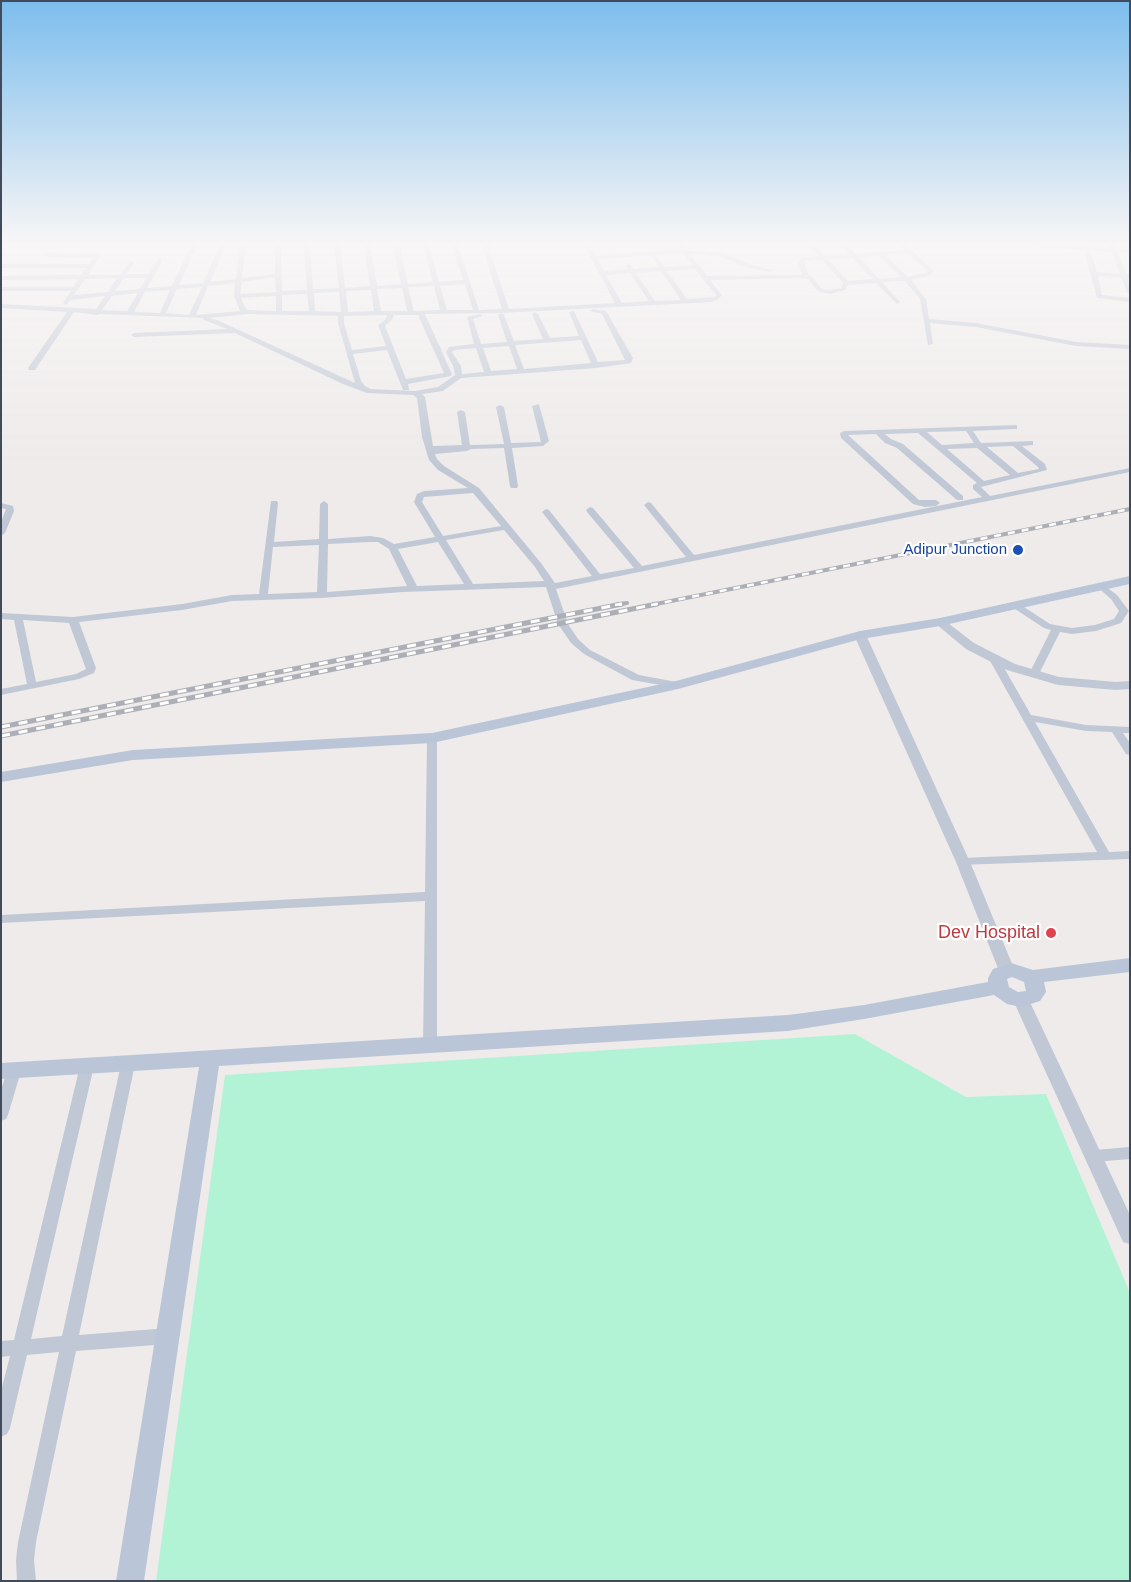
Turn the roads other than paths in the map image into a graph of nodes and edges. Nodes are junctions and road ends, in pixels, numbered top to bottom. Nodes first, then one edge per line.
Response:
1 (65, 319) edge
2 (206, 319) edge
3 (342, 319) edge
4 (389, 319) edge
5 (424, 319) edge
6 (469, 319) edge
7 (505, 319) edge
8 (537, 319) edge
9 (575, 319) edge
10 (608, 319) edge
11 (926, 320) joint
12 (236, 331) junction
13 (134, 335) dead end
14 (584, 338) junction
15 (547, 340) junction
16 (512, 343) junction
17 (930, 344) dead end
18 (478, 345) junction
19 (391, 347) junction
20 (1130, 347) edge
21 (349, 352) junction
22 (596, 366) junction
23 (32, 368) dead end
24 (521, 371) junction
25 (488, 374) junction
26 (460, 376) junction
27 (404, 382) junction
28 (362, 388) junction
29 (411, 392) junction
30 (536, 406) dead end
31 (500, 407) dead end
32 (461, 412) dead end
33 (1014, 427) dead end
34 (968, 429) junction
35 (920, 430) junction
36 (878, 432) junction
37 (1030, 442) dead end
38 (1014, 443) junction
39 (979, 445) junction
40 (508, 446) junction
41 (468, 447) junction
42 (940, 447) junction
43 (430, 450) junction
44 (1130, 470) edge
45 (1016, 476) junction
46 (982, 483) junction
47 (514, 486) dead end
48 (476, 490) junction
49 (986, 496) junction
50 (960, 498) junction
51 (274, 503) dead end
52 (324, 504) dead end
53 (1, 505) edge
54 (648, 505) dead end
55 (590, 510) dead end
56 (546, 512) dead end
57 (507, 527) junction
58 (1, 533) edge
59 (440, 539) junction
60 (323, 542) junction
61 (269, 545) junction
62 (393, 547) junction
63 (692, 559) junction
64 (640, 569) junction
65 (598, 578) junction
66 (1130, 580) edge
67 (550, 586) junction
68 (1101, 586) junction
69 (470, 587) junction
70 (413, 588) junction
71 (322, 595) junction
72 (263, 597) junction
73 (1015, 605) junction
74 (1126, 615) edge
75 (1, 616) edge
76 (18, 617) junction
77 (73, 620) junction
78 (940, 622) junction
79 (1057, 628) junction
80 (860, 635) junction
81 (994, 659) junction
82 (1034, 674) junction
83 (32, 685) junction
84 (678, 685) junction
85 (1130, 685) edge
86 (1, 692) edge
87 (1028, 718) junction
88 (1115, 729) junction
89 (1130, 730) edge
90 (432, 738) junction
91 (1130, 752) edge
92 (1, 777) edge
93 (1130, 855) edge
94 (1106, 856) junction
95 (963, 862) junction
96 (430, 896) junction
97 (1, 919) edge
98 (1130, 965) edge
99 (1130, 973) edge
100 (1002, 979) junction
101 (1033, 981) junction
102 (1021, 1000) junction
103 (430, 1045) junction
104 (210, 1059) junction
105 (128, 1064) junction
106 (87, 1066) junction
107 (8, 1071) edge
108 (1, 1115) edge
109 (1130, 1153) edge
110 (1094, 1156) junction
111 (1130, 1236) edge
112 (168, 1336) junction
113 (67, 1344) junction
114 (20, 1347) junction
115 (1, 1349) edge
116 (1, 1428) edge
117 (27, 1581) edge
118 (130, 1581) edge

1 - 23 street
2 - 12 street
3 - 21 street
4 - 19 street
5 - 27 street
6 - 18 street
7 - 16 street
8 - 15 street
9 - 14 street
10 - 22 street
11 - 17 street
11 - 20 street
12 - 13 street
12 - 28 street
14 - 15 street
14 - 22 street
15 - 16 street
16 - 18 street
16 - 24 street
18 - 25 street
18 - 26 street
19 - 21 street
19 - 27 street
21 - 28 street
22 - 24 street
24 - 25 street
25 - 26 street
26 - 29 street
27 - 29 street
28 - 29 street
29 - 43 street
30 - 40 street
31 - 40 street
32 - 41 street
33 - 34 street
34 - 35 street
34 - 39 street
35 - 36 street
35 - 42 street
36 - 50 street
36 - 50 street
37 - 38 street
38 - 39 street
38 - 45 street
39 - 42 street
39 - 45 street
40 - 41 street
40 - 47 street
41 - 43 street
42 - 46 street
43 - 48 street
44 - 49 street
45 - 46 street
46 - 49 street
48 - 57 street
48 - 59 street
49 - 50 street
49 - 63 street
51 - 61 street
52 - 60 street
53 - 58 street
54 - 63 street
55 - 64 street
56 - 65 street
57 - 59 street
57 - 67 street
59 - 62 street
59 - 69 street
60 - 61 street
60 - 62 street
60 - 71 street
61 - 72 street
62 - 70 street
63 - 64 street
64 - 65 street
65 - 67 street
66 - 68 main road
67 - 69 street
67 - 84 street
68 - 73 main road
68 - 74 street
69 - 70 street
70 - 71 street
71 - 72 street
72 - 77 street
73 - 78 main road
73 - 79 street
74 - 79 street
75 - 76 street
76 - 77 street
76 - 83 street
77 - 83 street
78 - 80 main road
78 - 81 street
79 - 82 street
80 - 84 main road
80 - 95 street
81 - 82 street
81 - 87 street
82 - 85 street
83 - 86 street
84 - 90 main road
87 - 88 street
87 - 94 street
88 - 89 street
88 - 91 street
90 - 92 main road
90 - 96 street
93 - 94 street
94 - 95 street
95 - 100 street
96 - 97 street
96 - 103 street
98 - 101 main road
99 - 101 main road
100 - 101 main road
100 - 102 main road
100 - 103 main road
101 - 102 main road
102 - 110 street
103 - 104 main road
104 - 105 main road
104 - 112 main road
105 - 106 main road
105 - 113 street
106 - 107 main road
106 - 114 street
107 - 108 street
109 - 110 street
110 - 111 street
112 - 113 street
112 - 118 main road
113 - 114 street
113 - 117 street
114 - 115 street
114 - 116 street

